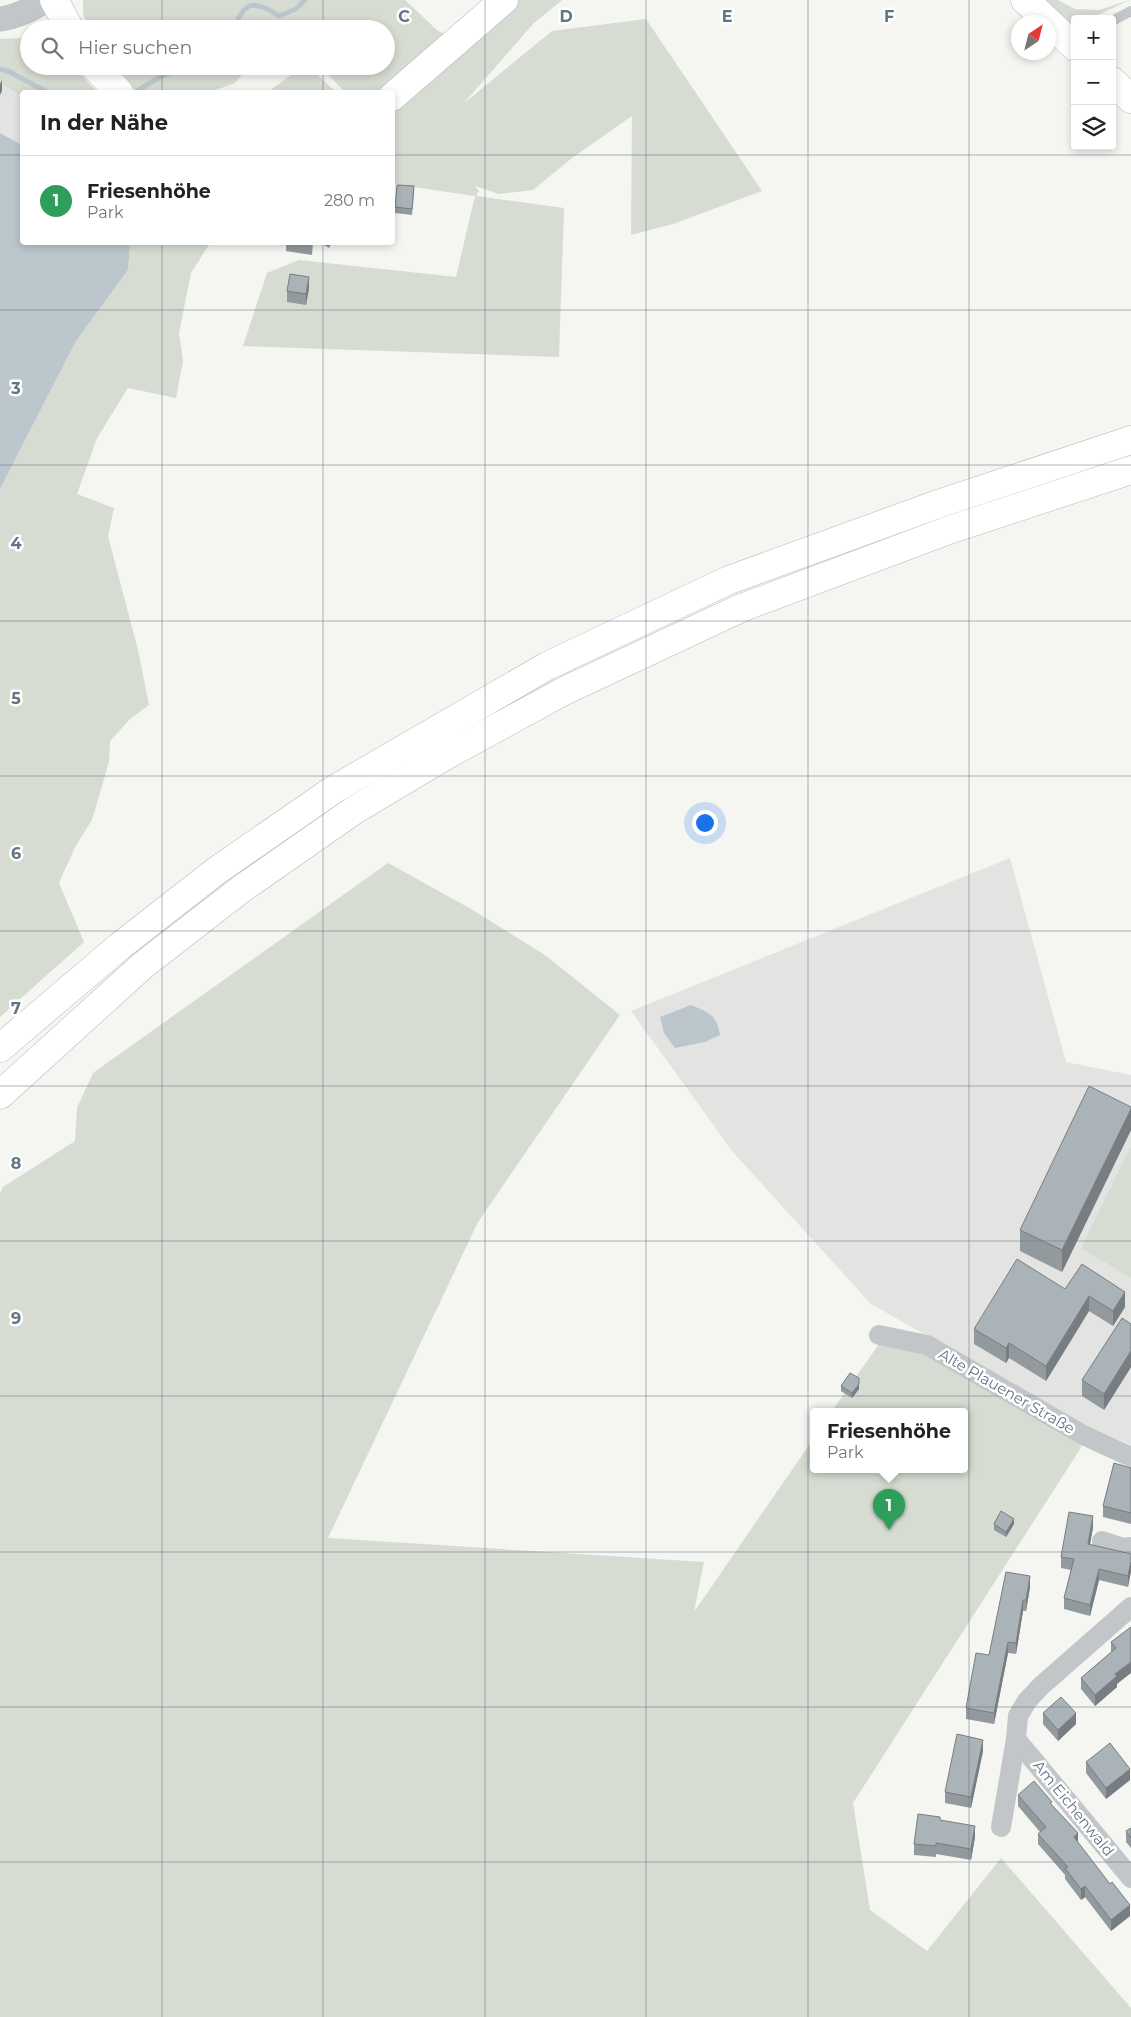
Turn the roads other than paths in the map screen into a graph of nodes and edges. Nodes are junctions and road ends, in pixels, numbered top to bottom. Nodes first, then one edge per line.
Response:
1 (47, 0) edge
2 (54, 0) edge
3 (504, 0) edge
4 (1025, 0) edge
5 (1131, 11) edge
6 (0, 19) edge
7 (1116, 19) edge
8 (65, 20) edge
9 (1071, 43) edge
10 (1116, 85) edge
11 (395, 94) edge
12 (1131, 99) edge
13 (1131, 440) edge
14 (1131, 470) edge
15 (0, 1048) edge
16 (0, 1095) edge
17 (879, 1335) dead end
18 (1131, 1457) edge
19 (1102, 1541) dead end
20 (1131, 1547) edge
21 (1131, 1607) edge
22 (1016, 1739) junction
23 (1001, 1828) dead end
24 (1131, 1878) edge

1 - 6 street
2 - 8 main road
3 - 11 main road
4 - 9 main road
5 - 7 lane
10 - 12 main road
13 - 15 main road
14 - 16 main road
17 - 18 street, Alte Plauener Straße
19 - 20 street
21 - 22 street, Am Eichenwald
22 - 23 street, Am Eichenwald
22 - 24 street, Am Eichenwald

